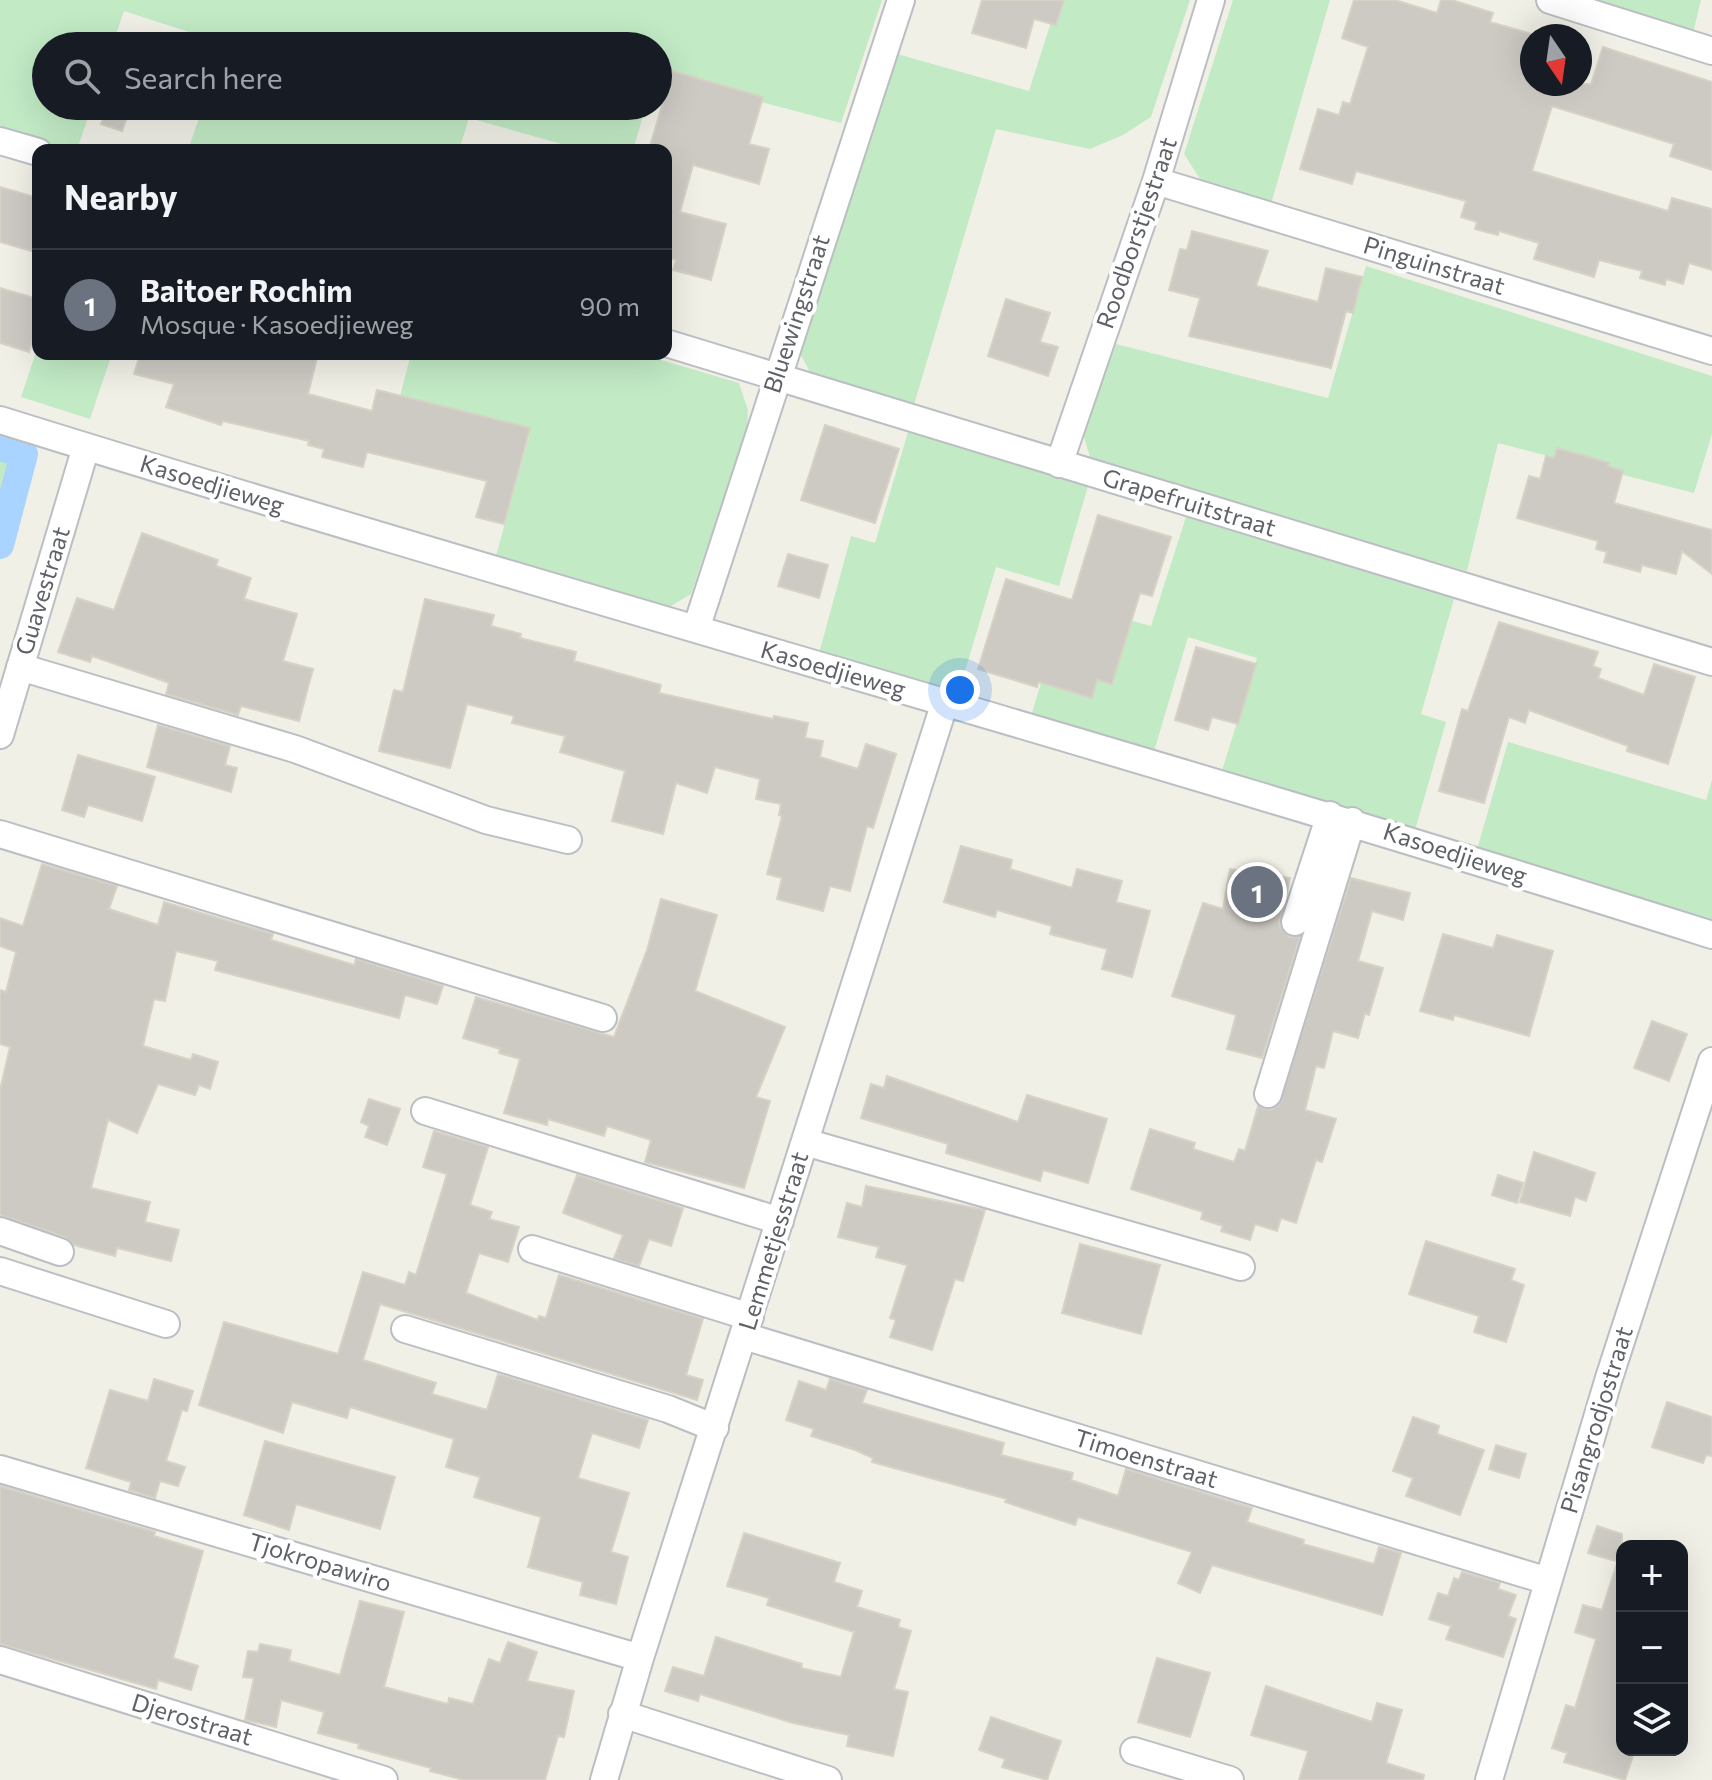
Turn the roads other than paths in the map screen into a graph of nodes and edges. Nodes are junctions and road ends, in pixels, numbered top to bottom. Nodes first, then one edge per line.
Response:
1 (901, 0) edge
2 (1211, 0) edge
3 (1550, 0) edge
4 (1712, 51) edge
5 (0, 141) edge
6 (32, 150) edge
7 (1156, 181) junction
8 (672, 345) edge
9 (1712, 351) edge
10 (776, 377) junction
11 (0, 420) edge
12 (86, 447) junction
13 (1059, 464) junction
14 (696, 629) junction
15 (1712, 662) edge
16 (20, 667) junction
17 (945, 702) junction
18 (0, 735) edge
19 (1341, 818) junction
20 (0, 834) edge
21 (568, 840) dead end
22 (1295, 922) dead end
23 (1712, 935) edge
24 (603, 1018) dead end
25 (1712, 1061) edge
26 (1268, 1094) dead end
27 (425, 1111) dead end
28 (805, 1142) junction
29 (780, 1221) junction
30 (0, 1231) edge
31 (532, 1249) dead end
32 (60, 1252) dead end
33 (1241, 1267) dead end
34 (0, 1271) edge
35 (166, 1324) dead end
36 (747, 1327) junction
37 (405, 1329) dead end
38 (715, 1428) junction
39 (0, 1469) edge
40 (1548, 1581) junction
41 (640, 1658) junction
42 (0, 1660) edge
43 (622, 1714) junction
44 (1134, 1751) dead end
45 (384, 1780) edge
46 (604, 1780) edge
47 (828, 1780) edge
48 (1230, 1780) edge
49 (1489, 1780) edge

1 - 10 street, Bluewingstraat
2 - 7 street, Roodborstjestraat
3 - 4 street
5 - 6 street
7 - 9 street, Pinguinstraat
7 - 13 street, Roodborstjestraat
8 - 10 street, Grapefruitstraat
10 - 13 street, Grapefruitstraat
10 - 14 street, Bluewingstraat
11 - 12 street, Kasoedjieweg
12 - 14 street, Kasoedjieweg
12 - 16 street, Guavestraat
13 - 15 street, Grapefruitstraat
14 - 17 street, Kasoedjieweg
16 - 18 street, Guavestraat
16 - 21 street
17 - 19 street, Kasoedjieweg
17 - 28 street, Lemmetjesstraat
19 - 22 street
19 - 23 street, Kasoedjieweg
19 - 26 street
20 - 24 street
25 - 40 street, Pisangrodjostraat
27 - 29 street
28 - 29 street, Lemmetjesstraat
28 - 33 street
29 - 36 street, Lemmetjesstraat
30 - 32 street
31 - 36 street, Timoenstraat
34 - 35 street
36 - 38 street, Lemmetjesstraat
36 - 40 street, Timoenstraat
37 - 38 street
38 - 41 street, Lemmetjesstraat
39 - 41 street, Tjokropawiro
40 - 49 street, Pisangrodjostraat
41 - 43 street, Lemmetjesstraat
42 - 45 street, Djerostraat
43 - 46 street, Lemmetjesstraat
43 - 47 street
44 - 48 street

